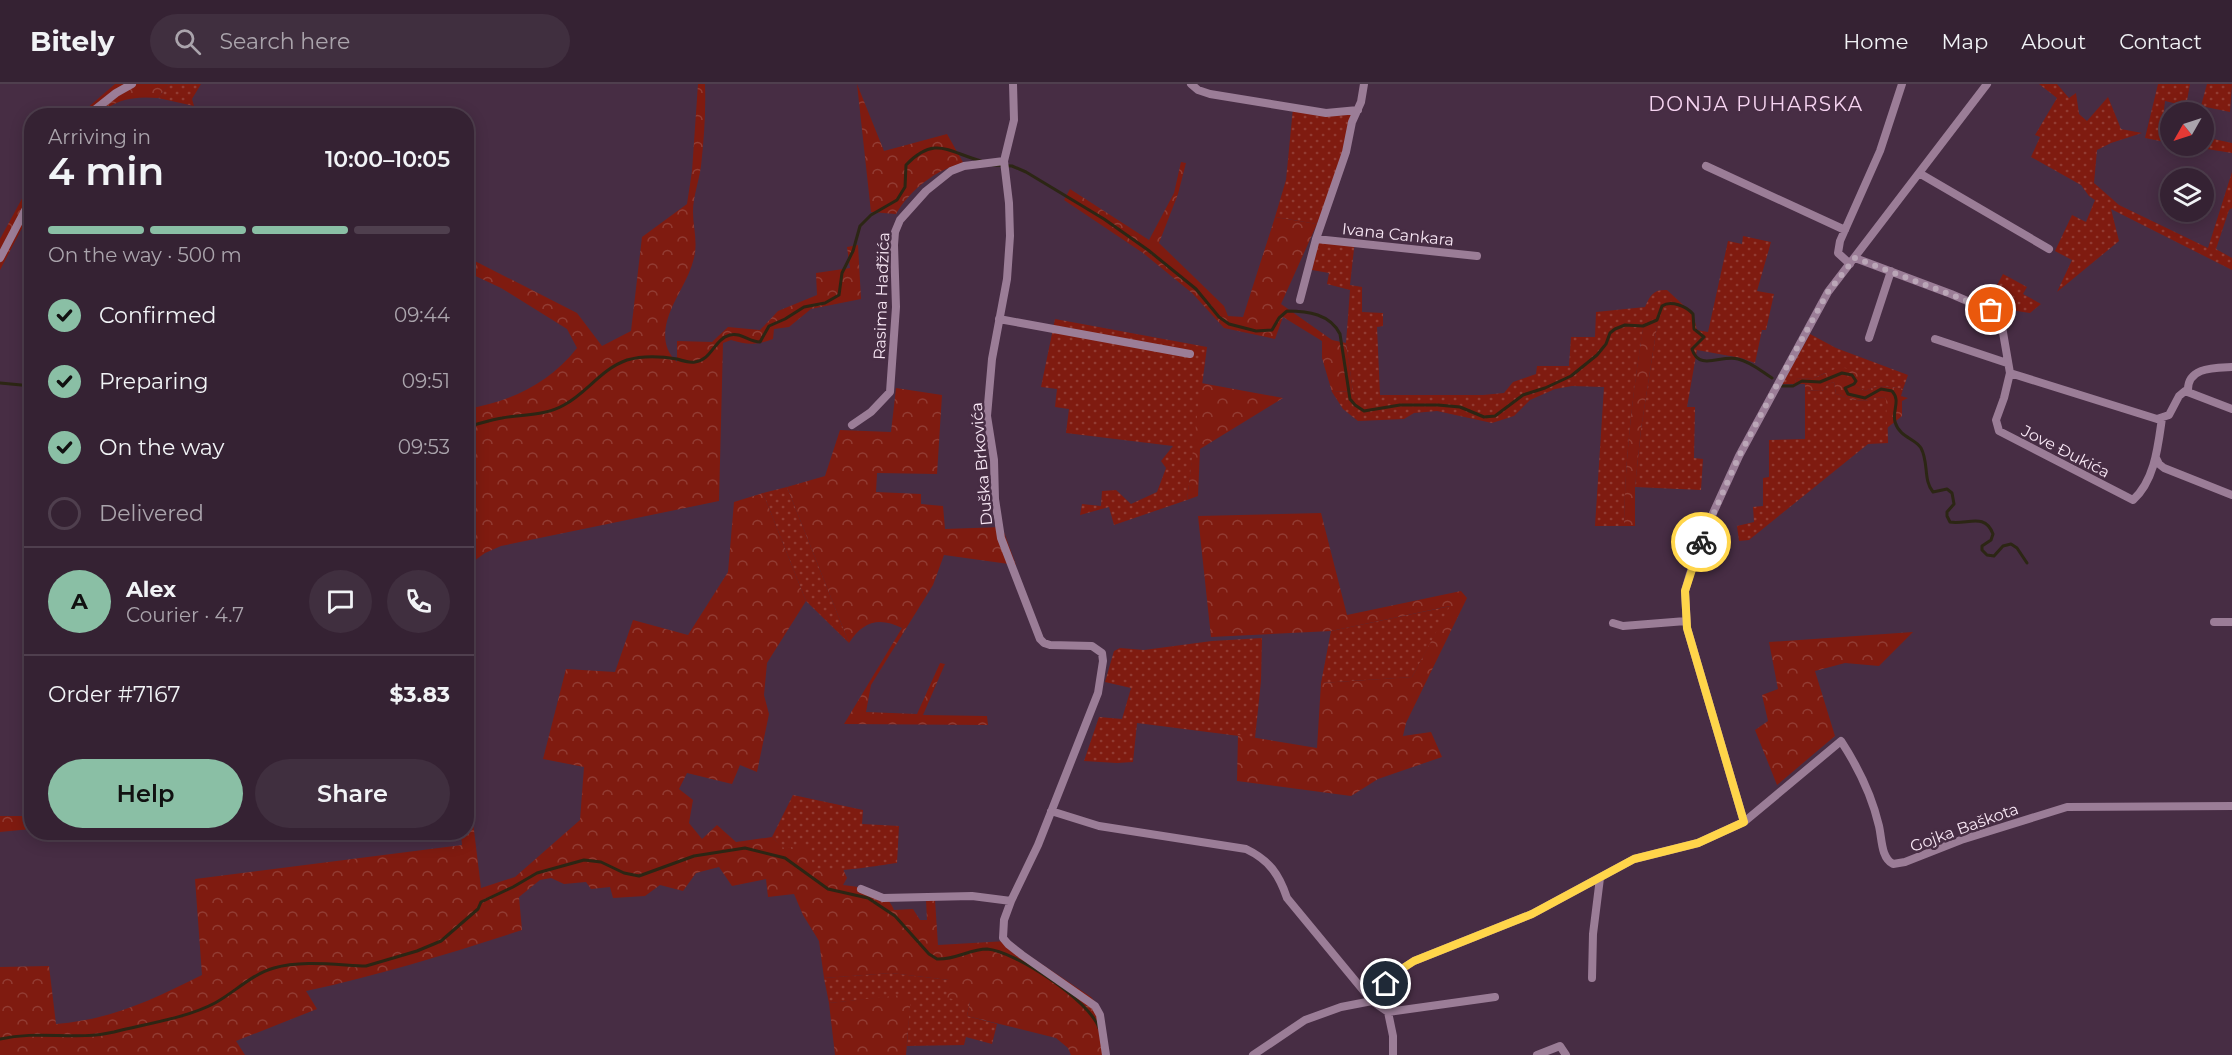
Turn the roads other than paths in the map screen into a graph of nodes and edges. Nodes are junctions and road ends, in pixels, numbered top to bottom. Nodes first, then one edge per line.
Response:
1 (132, 84) edge
2 (1013, 84) edge
3 (1191, 84) edge
4 (1364, 84) edge
5 (1902, 84) edge
6 (1987, 84) edge
7 (97, 108) edge
8 (1358, 110) junction
9 (1004, 161) junction
10 (1706, 166) dead end
11 (1919, 172) junction
12 (24, 212) edge
13 (1845, 230) junction
14 (1316, 239) junction
15 (2049, 249) dead end
16 (1477, 256) dead end
17 (0, 258) edge
18 (1853, 261) junction
19 (1891, 271) junction
20 (1300, 300) dead end
21 (999, 319) junction
22 (1869, 338) dead end
23 (1935, 339) dead end
24 (1190, 354) dead end
25 (2007, 363) junction
26 (2232, 367) edge
27 (2010, 373) junction
28 (2188, 391) junction
29 (2232, 409) edge
30 (2162, 418) junction
31 (852, 425) dead end
32 (2156, 458) junction
33 (2232, 495) edge
34 (1686, 621) junction
35 (2214, 622) dead end
36 (2232, 622) edge
37 (1612, 623) dead end
38 (2232, 806) edge
39 (1051, 812) junction
40 (1744, 822) junction
41 (1600, 878) junction
42 (861, 889) dead end
43 (1011, 901) junction
44 (1592, 978) dead end
45 (1494, 997) dead end
46 (1372, 1001) junction
47 (1388, 1012) junction
48 (1106, 1055) edge
49 (1252, 1055) edge
50 (1393, 1055) edge
51 (1537, 1055) edge
52 (1566, 1055) edge

1 - 7 street
2 - 9 street, Duška Brkovića
3 - 8 street
4 - 8 street, Ivana Cankara
5 - 13 street
6 - 11 street
8 - 14 street, Ivana Cankara
9 - 21 street, Duška Brkovića
9 - 31 street, Rasima Hađžića
10 - 13 street
11 - 15 street
11 - 18 street
12 - 17 street
13 - 18 street
14 - 16 street, Ivana Cankara
14 - 20 street, Ivana Cankara
18 - 19 street
18 - 34 street
19 - 22 street
19 - 25 street
21 - 24 street
21 - 39 street, Duška Brkovića
23 - 25 street
25 - 27 street
26 - 28 street, Jove Đukića
27 - 30 street
27 - 32 street, Jove Đukića
28 - 29 street
28 - 30 street, Jove Đukića
30 - 32 street, Jove Đukića
32 - 33 street
34 - 37 street
34 - 40 street
35 - 36 street
38 - 40 street, Gojka Baškota
39 - 43 street, Duška Brkovića
39 - 46 street
40 - 41 street
41 - 44 street
41 - 46 street
42 - 43 street
43 - 48 street, Duška Brkovića
45 - 47 street
46 - 47 street
46 - 49 street
47 - 50 street
51 - 52 street

